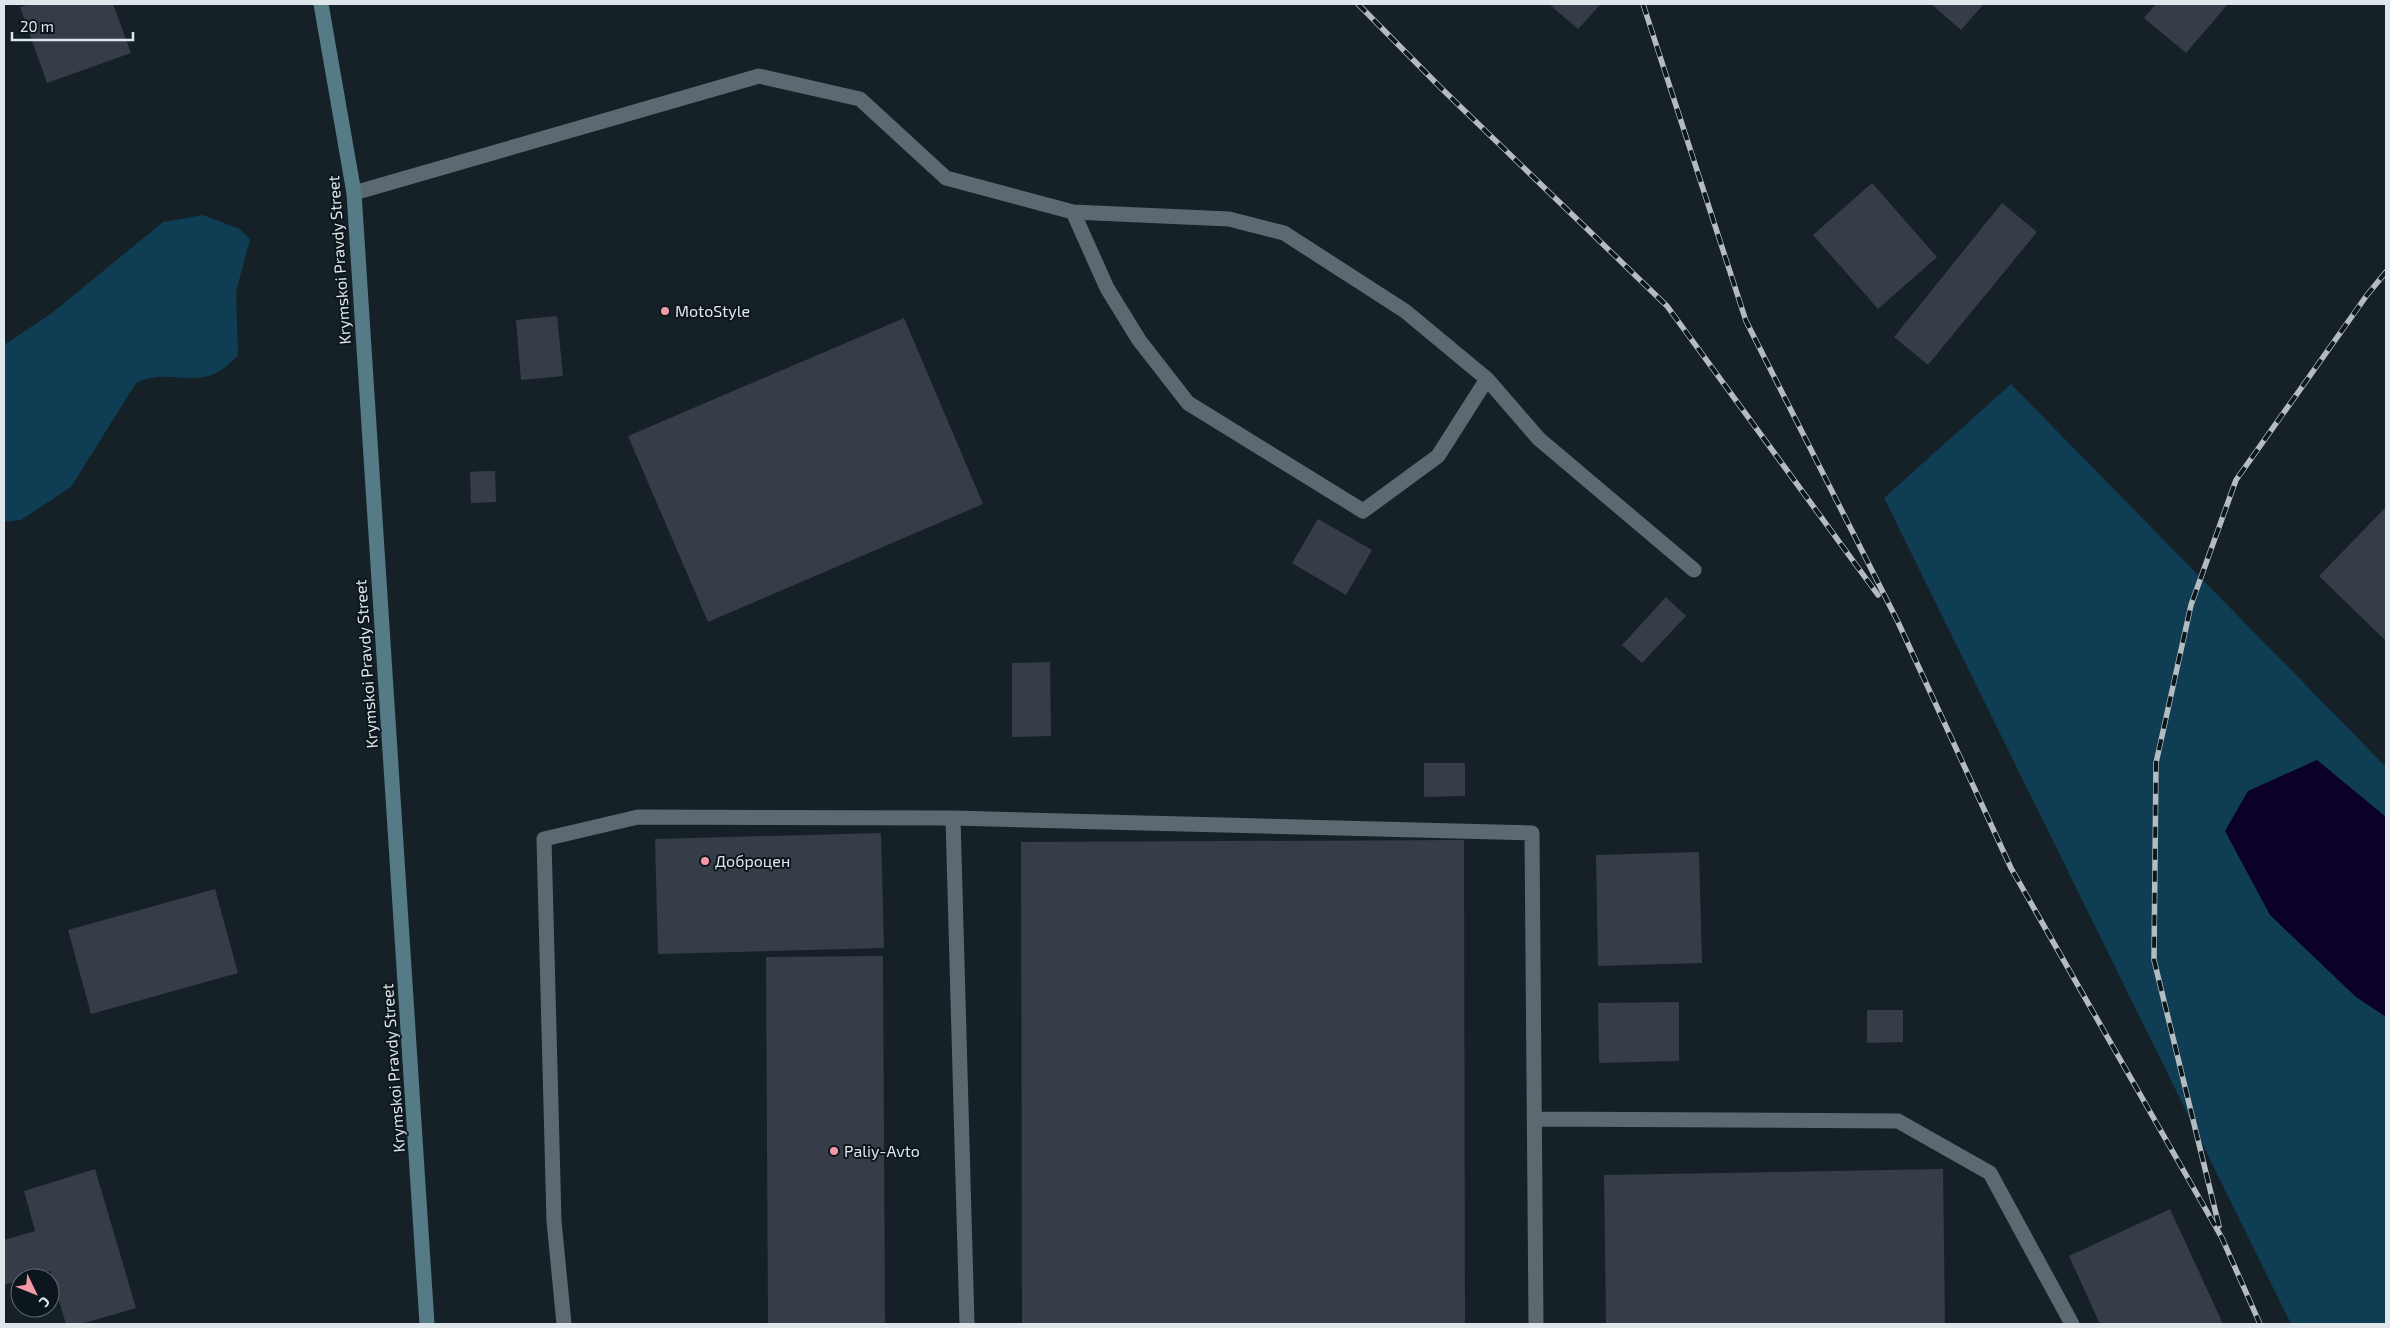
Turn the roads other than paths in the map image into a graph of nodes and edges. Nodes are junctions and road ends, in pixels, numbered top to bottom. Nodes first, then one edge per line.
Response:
1 (321, 4) edge
2 (354, 193) junction
3 (1073, 212) junction
4 (1487, 379) junction
5 (1694, 570) dead end
6 (953, 818) junction
7 (1534, 1118) junction
8 (427, 1324) edge
9 (564, 1324) edge
10 (967, 1324) edge
11 (1536, 1324) edge
12 (2072, 1324) edge

1 - 2 street, Krymskoi Pravdy Street
2 - 3 lane
2 - 8 street, Krymskoi Pravdy Street
3 - 4 lane
3 - 4 lane
4 - 5 lane
6 - 7 lane
6 - 9 lane
6 - 10 lane
7 - 11 lane
7 - 12 lane

